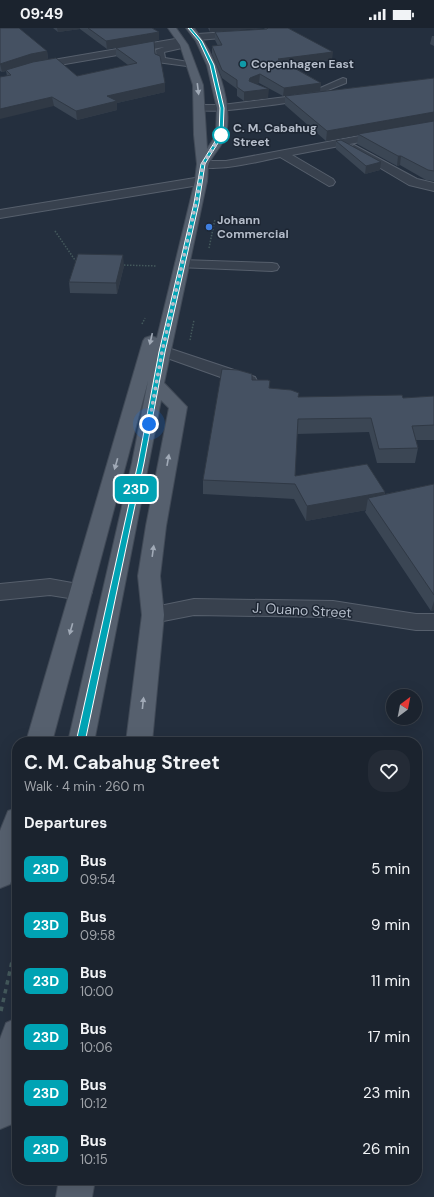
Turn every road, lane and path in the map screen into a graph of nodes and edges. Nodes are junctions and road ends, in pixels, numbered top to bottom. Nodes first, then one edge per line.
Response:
1 (172, 28) edge
2 (190, 28) edge
3 (257, 34) edge
4 (197, 37) junction
5 (182, 43) junction
6 (191, 65) junction
7 (20, 70) edge
8 (343, 81) dead end
9 (266, 91) edge
10 (339, 93) edge
11 (278, 98) junction
12 (224, 101) junction
13 (234, 107) junction
14 (199, 108) junction
15 (434, 124) edge
16 (343, 142) junction
17 (281, 154) junction
18 (203, 164) junction
19 (200, 181) junction
20 (329, 182) dead end
21 (434, 187) edge
22 (196, 203) junction
23 (0, 214) edge
24 (55, 231) dead end
25 (77, 263) edge
26 (117, 264) edge
27 (182, 264) junction
28 (157, 266) dead end
29 (272, 267) dead end
30 (162, 352) junction
31 (156, 384) junction
32 (263, 385) edge
33 (0, 592) edge
34 (81, 592) junction
35 (154, 615) junction
36 (434, 622) edge
37 (40, 737) edge
38 (82, 737) edge
39 (140, 737) edge
40 (12, 836) edge
41 (0, 875) edge
42 (12, 961) edge
43 (0, 1013) edge
44 (12, 1057) edge
45 (0, 1112) edge
46 (76, 1185) edge
47 (74, 1197) edge

1 - 5 main road
2 - 4 main road
3 - 4 street
4 - 12 main road
5 - 6 main road
5 - 6 street
5 - 7 street
6 -> 14 main road
8 - 11 street
9 - 11 street
10 - 13 street
11 - 13 street
12 - 13 street
12 - 14 street
12 - 18 main road
14 - 18 main road
15 - 16 street
16 - 17 street
16 - 21 street
17 - 18 street
17 - 20 street
18 - 19 main road
19 - 22 main road
19 - 23 street
22 - 27 main road
22 -> 34 main road
24 - 25 path
26 - 28 path
27 - 29 street
27 - 30 main road
30 - 31 main road
30 - 32 street
35 -> 31 main road
31 - 38 main road
33 - 34 street
34 -> 37 main road
35 - 36 street, J. Ouano Street
39 -> 35 main road
40 - 41 main road
42 - 43 path
44 - 45 main road
46 - 47 main road

